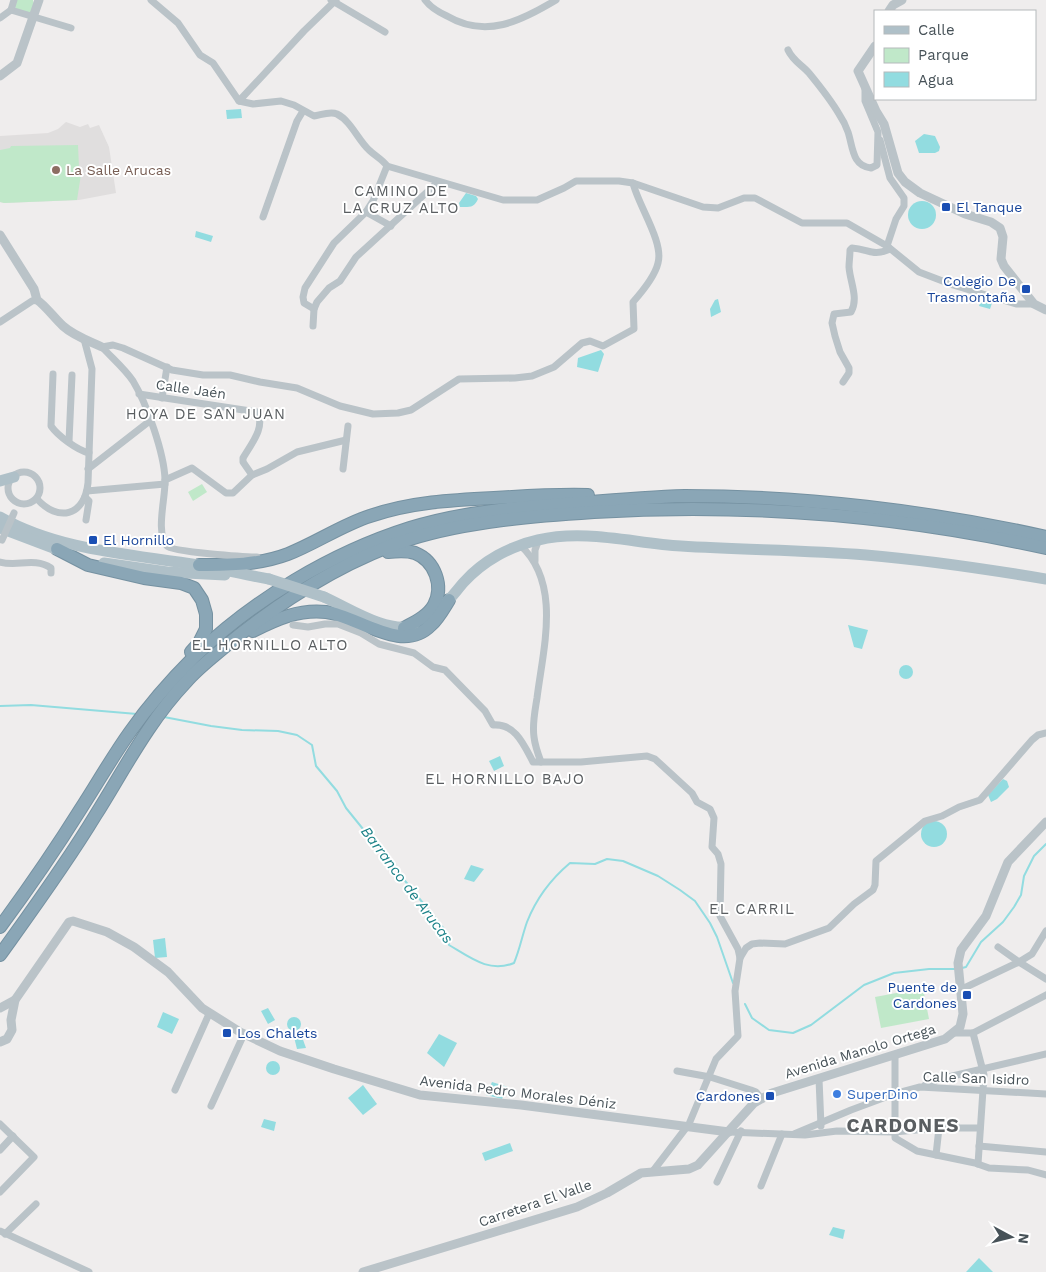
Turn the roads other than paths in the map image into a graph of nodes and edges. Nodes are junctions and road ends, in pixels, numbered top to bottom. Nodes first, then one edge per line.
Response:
1 (14, 0) edge
2 (39, 0) edge
3 (151, 0) edge
4 (426, 0) edge
5 (556, 0) edge
6 (902, 0) edge
7 (334, 1) edge
8 (11, 10) junction
9 (889, 10) edge
10 (34, 17) junction
11 (0, 18) edge
12 (71, 28) dead end
13 (385, 32) dead end
14 (874, 47) edge
15 (788, 50) dead end
16 (0, 76) edge
17 (865, 88) junction
18 (239, 100) junction
19 (303, 111) junction
20 (878, 132) junction
21 (386, 166) junction
22 (438, 182) junction
23 (633, 183) junction
24 (366, 212) junction
25 (263, 217) dead end
26 (391, 226) junction
27 (0, 235) edge
28 (888, 248) junction
29 (38, 300) junction
30 (1034, 304) junction
31 (314, 309) junction
32 (1046, 310) edge
33 (0, 321) edge
34 (313, 326) dead end
35 (84, 339) junction
36 (102, 347) junction
37 (166, 367) junction
38 (53, 374) dead end
39 (72, 375) dead end
40 (843, 382) dead end
41 (139, 394) junction
42 (162, 398) junction
43 (151, 420) junction
44 (348, 426) dead end
45 (346, 440) junction
46 (68, 441) junction
47 (89, 456) junction
48 (95, 464) junction
49 (88, 469) junction
50 (343, 469) dead end
51 (252, 475) junction
52 (14, 477) junction
53 (0, 481) edge
54 (165, 482) junction
55 (86, 494) junction
56 (661, 497) junction
57 (37, 498) junction
58 (18, 503) junction
59 (0, 517) edge
60 (86, 520) dead end
61 (1, 534) edge
62 (1046, 537) edge
63 (539, 539) junction
64 (520, 545) junction
65 (1046, 548) edge
66 (57, 550) junction
67 (371, 555) junction
68 (282, 556) junction
69 (535, 561) junction
70 (2, 564) edge
71 (198, 565) junction
72 (51, 573) dead end
73 (246, 575) junction
74 (1046, 579) edge
75 (449, 600) junction
76 (293, 625) dead end
77 (404, 628) junction
78 (233, 640) junction
79 (189, 658) junction
80 (1046, 733) edge
81 (541, 762) junction
82 (1046, 822) edge
83 (0, 927) edge
84 (1045, 933) edge
85 (998, 947) dead end
86 (0, 955) edge
87 (740, 958) junction
88 (1019, 962) junction
89 (1046, 979) edge
90 (962, 989) junction
91 (1046, 995) edge
92 (15, 1000) junction
93 (0, 1009) edge
94 (209, 1014) junction
95 (11, 1020) junction
96 (955, 1032) junction
97 (973, 1033) junction
98 (244, 1034) junction
99 (0, 1042) edge
100 (1046, 1054) edge
101 (895, 1056) junction
102 (982, 1070) junction
103 (677, 1071) dead end
104 (710, 1077) junction
105 (819, 1079) junction
106 (920, 1087) junction
107 (175, 1090) dead end
108 (983, 1090) junction
109 (894, 1094) junction
110 (1046, 1094) edge
111 (761, 1098) junction
112 (211, 1106) dead end
113 (821, 1122) junction
114 (0, 1124) edge
115 (686, 1127) junction
116 (939, 1128) junction
117 (980, 1128) junction
118 (712, 1130) junction
119 (741, 1131) junction
120 (729, 1132) junction
121 (822, 1132) junction
122 (894, 1132) junction
123 (782, 1134) junction
124 (794, 1134) junction
125 (13, 1136) junction
126 (719, 1143) junction
127 (979, 1146) junction
128 (0, 1150) edge
129 (1046, 1152) edge
130 (936, 1155) junction
131 (978, 1164) junction
132 (654, 1171) junction
133 (1044, 1175) edge
134 (718, 1182) dead end
135 (1046, 1183) edge
136 (762, 1186) dead end
137 (0, 1192) edge
138 (36, 1204) dead end
139 (2, 1233) edge
140 (89, 1272) edge
141 (363, 1272) edge

1 - 8 street
2 - 10 street
3 - 18 street
4 - 5 street
6 - 9 street
7 - 13 street
7 - 18 street
8 - 10 street
8 - 11 street
10 - 12 street
10 - 16 street
14 - 17 street
15 - 20 street
17 - 20 street
17 - 30 street
18 - 19 street
19 - 21 street
19 - 25 street
20 - 28 street
21 - 22 street
21 - 24 street
22 - 23 street
22 - 26 street
23 - 28 street
23 - 37 street
24 - 26 street
24 - 31 street
26 - 31 street
27 - 29 street
28 - 30 street
28 - 40 street
29 - 33 street
29 - 35 street
30 - 32 street
31 - 34 street
35 - 36 street
35 - 47 street
36 - 37 street
36 - 41 street
37 - 42 street
38 - 46 street
39 - 46 street
41 - 42 street, Calle Jaén
41 - 43 street
42 - 51 street, Calle Jaén
43 - 48 street
43 - 54 street
44 - 45 street
45 - 50 street
45 - 51 street
46 - 47 street
47 - 48 street
47 - 49 street
48 - 49 street
49 - 55 street
51 - 54 street
52 - 53 main road
52 - 57 street
52 - 58 street
54 - 55 street
54 - 68 street
55 - 57 street
55 - 60 street
56 - 62 highway
56 - 68 highway
56 - 79 highway
57 - 58 street
58 - 61 street, bridge
59 - 71 main road
61 - 66 main road
63 - 64 main road
63 - 69 street
63 - 74 main road
64 - 69 street
64 - 75 main road
65 - 67 highway
66 - 73 main road
66 - 79 highway
67 - 77 highway
67 - 78 highway
68 - 71 highway
69 - 81 street
70 - 72 street
71 - 73 main road
73 - 77 main road, bridge
75 - 77 main road
75 - 78 highway
76 - 81 street
78 - 86 highway
79 - 83 highway
80 - 87 street
81 - 87 street
82 - 90 street, Avenida Manolo Ortega
84 - 88 street
85 - 88 street
87 - 104 street
88 - 89 street
88 - 90 street
90 - 96 street, Avenida Manolo Ortega
91 - 97 street
92 - 93 street
92 - 94 street, Avenida Pedro Morales Déniz
92 - 95 street
93 - 95 street
94 - 98 street, Avenida Pedro Morales Déniz
94 - 107 street
95 - 99 street
96 - 97 street
96 - 101 street, Avenida Manolo Ortega
97 - 102 street
98 - 112 street
98 - 115 street, Avenida Pedro Morales Déniz
100 - 102 street
101 - 105 street, Avenida Manolo Ortega
101 - 109 street
102 - 106 street
102 - 108 street
103 - 104 street
104 - 111 street
104 - 115 street
105 - 111 street, Avenida Manolo Ortega
105 - 113 street
106 - 108 street, Calle San Isidro
106 - 109 street, Calle San Isidro
108 - 110 street, Calle San Isidro
108 - 117 street
109 - 113 street, Calle San Isidro
109 - 122 street
111 - 120 street, Avenida Manolo Ortega
113 - 121 street
113 - 124 street, Calle San Isidro
114 - 125 street
115 - 118 street, Avenida Pedro Morales Déniz
115 - 132 street
116 - 117 street
116 - 122 street
116 - 130 street
117 - 127 street
118 - 120 street, Avenida Pedro Morales Déniz
118 - 126 street
119 - 120 street
119 - 123 street
119 - 134 street
120 - 126 street, Carretera El Valle
121 - 122 street
121 - 124 street
122 - 130 street
123 - 124 street
123 - 136 street
125 - 128 street
125 - 137 street
126 - 132 street, Carretera El Valle
127 - 129 street
127 - 131 street
130 - 131 street
131 - 133 street
132 - 141 street, Carretera El Valle
133 - 135 street
138 - 139 street
139 - 140 street

